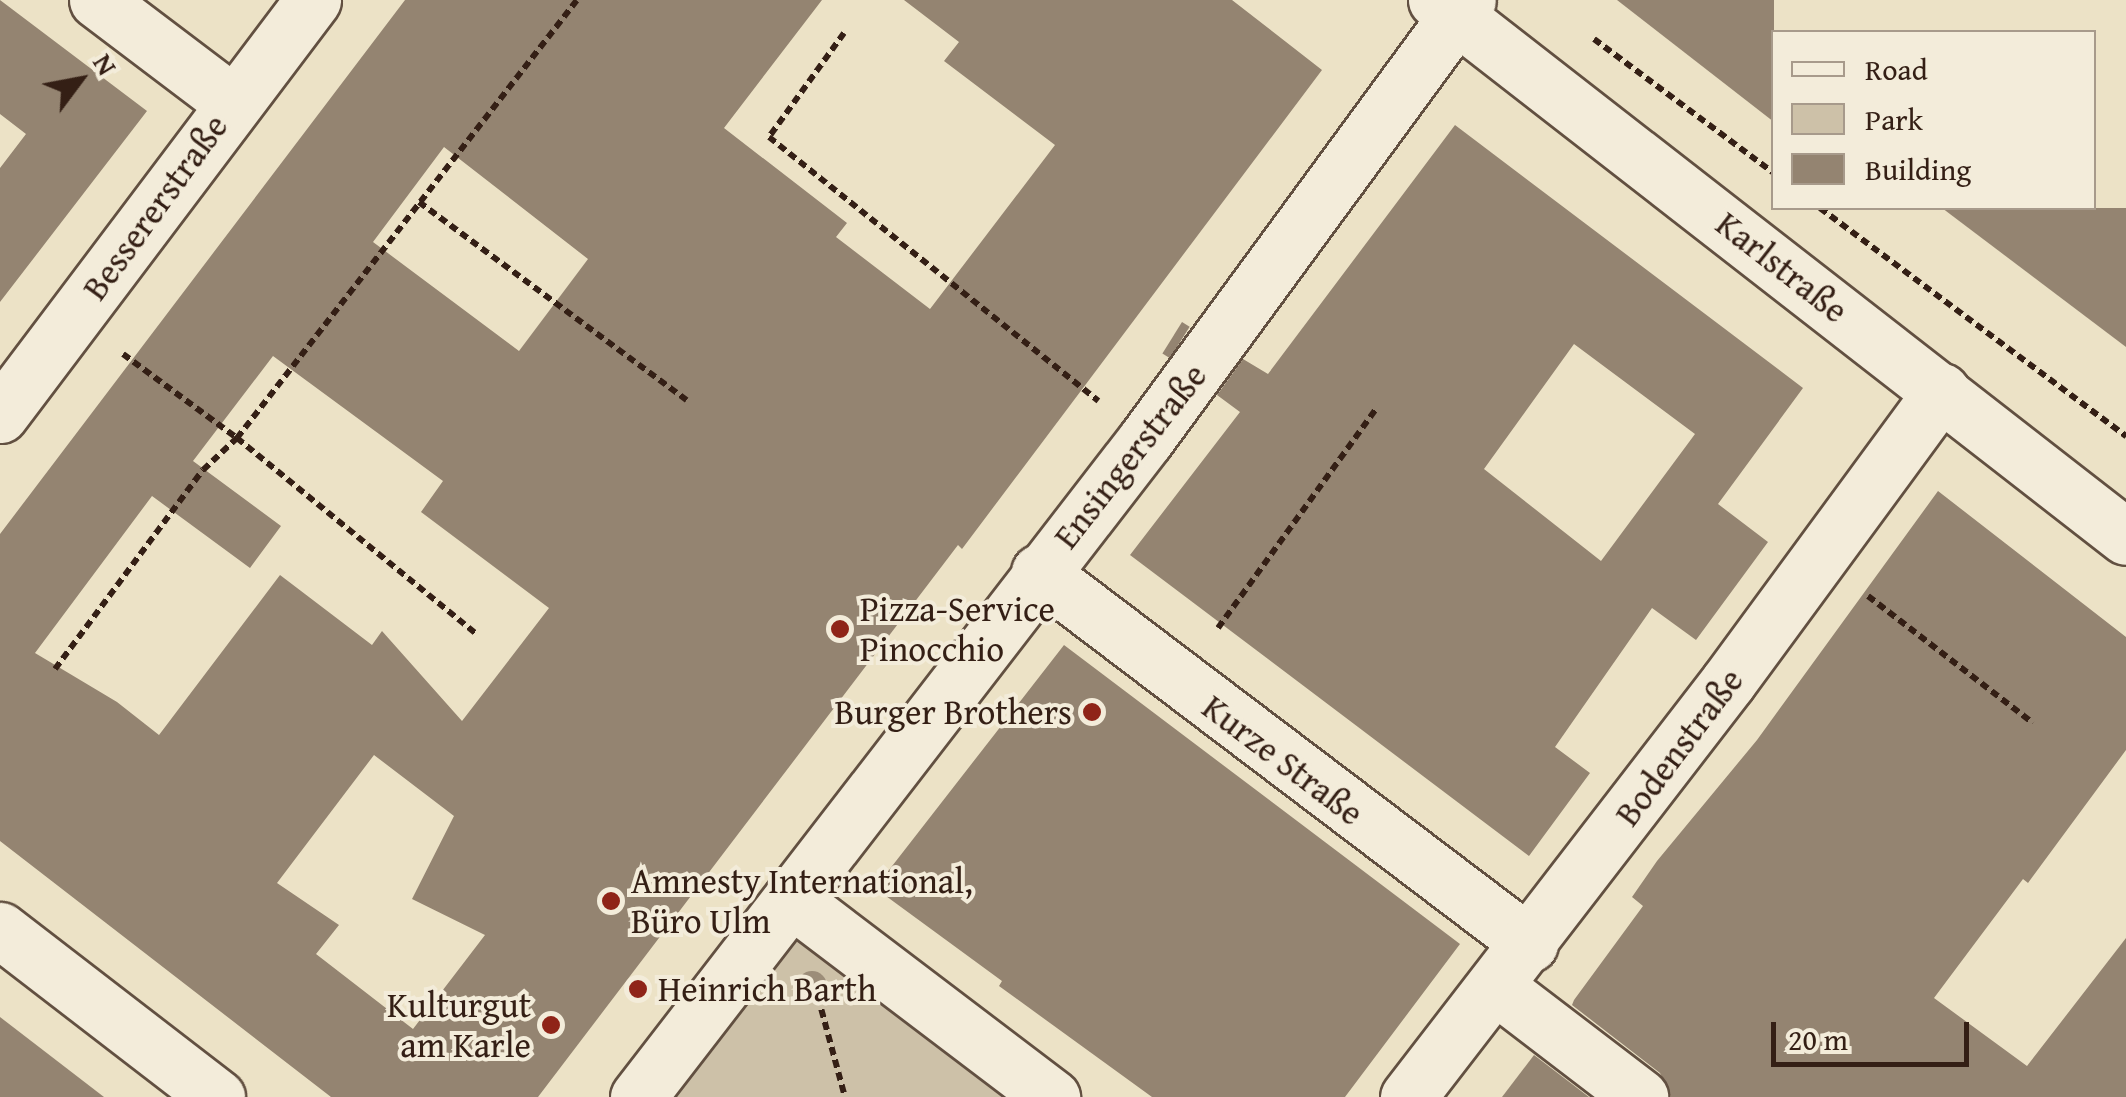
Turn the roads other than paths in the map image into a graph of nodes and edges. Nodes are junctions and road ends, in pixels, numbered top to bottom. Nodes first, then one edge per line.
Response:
1 (97, 0) edge
2 (313, 0) edge
3 (1453, 5) edge
4 (232, 102) junction
5 (1942, 391) junction
6 (0, 415) edge
7 (2126, 537) edge
8 (1039, 572) junction
9 (791, 899) junction
10 (0, 930) edge
11 (1530, 944) junction
12 (1495, 986) junction
13 (217, 1097) edge
14 (638, 1097) edge
15 (1052, 1097) edge
16 (1408, 1097) edge
17 (1640, 1097) edge

1 - 4 street
2 - 4 street, Bessererstraße
3 - 5 street, Karlstraße
3 - 8 street, Ensingerstraße
4 - 6 street, Bessererstraße
5 - 7 street, Karlstraße
5 - 11 street, Bodenstraße
8 - 9 street, Ensingerstraße
8 - 11 street, Kurze Straße
9 - 14 street, Ensingerstraße
9 - 15 street
10 - 13 street
11 - 12 street, Bodenstraße
12 - 16 street, Bodenstraße
12 - 17 street

